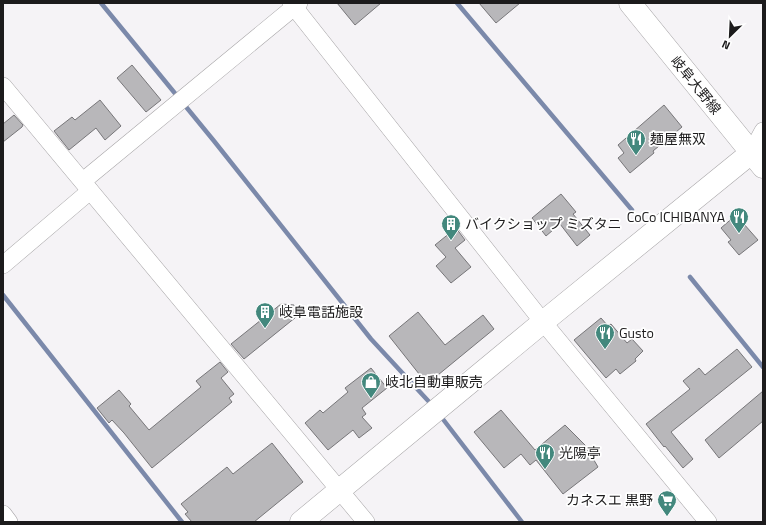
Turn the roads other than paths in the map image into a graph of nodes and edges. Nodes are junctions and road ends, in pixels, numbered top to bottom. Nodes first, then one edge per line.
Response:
1 (630, 3) edge
2 (295, 4) edge
3 (3, 86) edge
4 (763, 131) edge
5 (757, 160) edge
6 (86, 186) junction
7 (3, 265) edge
8 (543, 322) junction
9 (340, 491) junction
10 (3, 514) edge
11 (9, 522) edge
12 (301, 522) edge
13 (366, 522) edge
14 (708, 522) edge

1 - 5 street, 岐阜大野線
2 - 6 street
2 - 8 street
3 - 6 street
4 - 5 street
5 - 8 street
6 - 7 street
6 - 9 street
8 - 9 street
8 - 14 street
9 - 12 street
9 - 13 street
10 - 11 street

